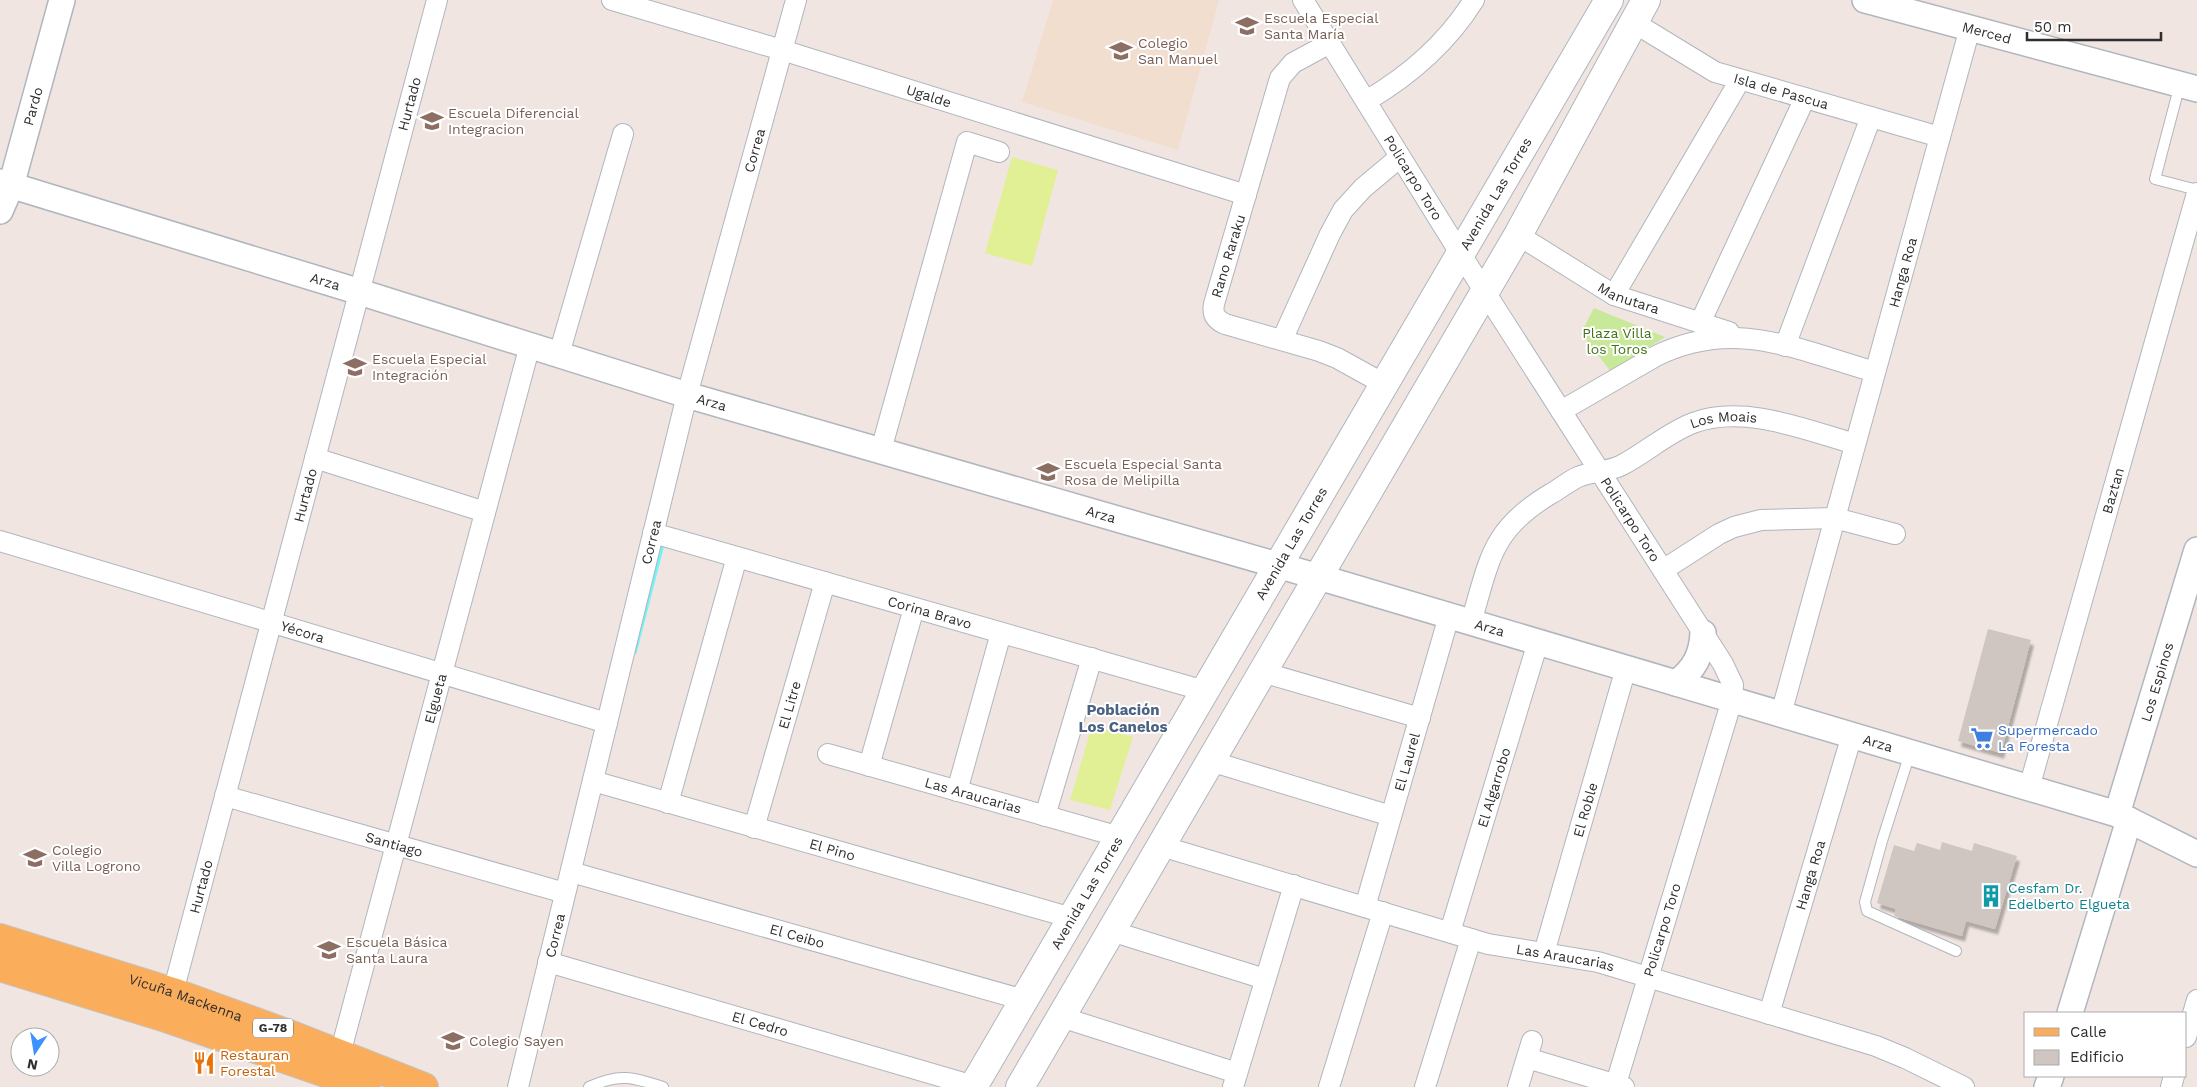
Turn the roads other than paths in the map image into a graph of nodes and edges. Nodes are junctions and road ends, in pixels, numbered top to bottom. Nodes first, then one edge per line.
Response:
1 (62, 0) edge
2 (437, 0) edge
3 (612, 0) edge
4 (796, 0) edge
5 (1303, 0) edge
6 (1474, 0) edge
7 (1609, 0) edge
8 (1865, 0) edge
9 (1639, 11) edge
10 (1970, 28) junction
11 (1330, 43) junction
12 (782, 50) junction
13 (1740, 80) junction
14 (2188, 87) edge
15 (1805, 98) junction
16 (1366, 101) junction
17 (1871, 117) junction
18 (623, 134) dead end
19 (1940, 136) junction
20 (999, 152) dead end
21 (1400, 157) junction
22 (5, 184) edge
23 (2197, 192) edge
24 (1246, 195) junction
25 (0, 211) edge
26 (1518, 235) junction
27 (1460, 254) junction
28 (359, 292) junction
29 (1484, 292) junction
30 (1614, 294) junction
31 (1700, 323) junction
32 (1751, 338) junction
33 (1282, 340) junction
34 (530, 345) junction
35 (1785, 346) junction
36 (559, 354) junction
37 (1875, 372) junction
38 (1384, 384) junction
39 (687, 395) junction
40 (1561, 411) junction
41 (1856, 444) junction
42 (881, 450) junction
43 (314, 458) junction
44 (1599, 471) junction
45 (485, 512) junction
46 (1835, 518) junction
47 (653, 533) junction
48 (1895, 534) dead end
49 (0, 541) edge
50 (2196, 555) edge
51 (737, 557) junction
52 (1279, 565) junction
53 (1663, 570) junction
54 (1318, 577) junction
55 (825, 582) junction
56 (914, 608) junction
57 (1460, 619) junction
58 (271, 621) junction
59 (1002, 633) junction
60 (1703, 633) junction
61 (1538, 642) junction
62 (1092, 658) junction
63 (1626, 668) junction
64 (1262, 672) junction
65 (442, 673) junction
66 (1676, 683) junction
67 (1205, 691) junction
68 (1732, 700) junction
69 (1782, 714) junction
70 (1420, 718) junction
71 (607, 723) junction
72 (1852, 736) junction
73 (1910, 753) junction
74 (828, 754) dead end
75 (1210, 761) junction
76 (869, 766) junction
77 (592, 781) junction
78 (2028, 788) junction
79 (957, 791) junction
80 (225, 796) junction
81 (668, 803) junction
82 (1046, 816) junction
83 (1391, 816) junction
84 (2123, 817) junction
85 (754, 828) junction
86 (1120, 837) junction
87 (397, 845) junction
88 (1161, 846) junction
89 (2197, 854) edge
90 (570, 872) junction
91 (1294, 885) junction
92 (565, 893) junction
93 (1374, 910) junction
94 (1072, 918) junction
95 (1111, 930) junction
96 (1450, 932) junction
97 (0, 938) edge
98 (1471, 938) junction
99 (1956, 951) dead end
100 (1544, 953) junction
101 (548, 962) junction
102 (0, 967) edge
103 (1648, 977) junction
104 (1266, 978) junction
105 (173, 992) junction
106 (1024, 1000) junction
107 (2197, 1000) edge
108 (2070, 1012) edge
109 (1769, 1014) junction
110 (1061, 1017) junction
111 (2187, 1034) edge
112 (340, 1054) junction
113 (1235, 1080) edge
114 (974, 1086) edge
115 (1618, 1086) edge
116 (366, 1087) edge
117 (424, 1087) edge
118 (518, 1087) edge
119 (589, 1087) edge
120 (664, 1087) edge
121 (1020, 1087) edge
122 (1329, 1087) edge
123 (1426, 1087) edge
124 (1518, 1087) edge
125 (1964, 1087) edge

1 - 22 street, Pardo
2 - 28 street, Hurtado
3 - 12 street, Ugalde
4 - 12 street, Correa
5 - 11 street, Policarpo Toro
6 - 16 street
7 - 27 main road, Avenida Las Torres
8 - 10 street, Merced
9 - 13 street, Isla de Pascua
9 - 26 main road
10 - 14 street, Merced
10 - 19 street, Hanga Roa
11 - 16 street, Policarpo Toro
11 - 24 street, Rano Raraku
12 - 24 street, Ugalde
12 - 39 street, Correa
13 - 15 street, Isla de Pascua
13 - 30 street
14 - 23 lane
15 - 17 street, Isla de Pascua
15 - 31 street
16 - 21 street, Policarpo Toro
17 - 19 street, Isla de Pascua
17 - 35 street
18 - 36 street
19 - 37 street, Hanga Roa
20 - 42 street
21 - 27 street, Policarpo Toro
21 - 33 street
22 - 25 street, Pardo
22 - 28 street, Arza
23 - 78 street, Baztan
24 - 33 street, Rano Raraku
26 - 29 main road
26 - 30 street, Manutara
27 - 29 street, Policarpo Toro
27 - 38 main road, Avenida Las Torres
28 - 34 street, Arza
28 - 43 street, Hurtado
29 - 40 street, Policarpo Toro
29 - 54 main road
30 - 31 street, Manutara
31 - 32 street, Manutara
32 - 35 street, Manutara
32 - 40 street, Manutara
33 - 38 street, Rano Raraku
34 - 36 street, Arza
34 - 45 street, Elgueta
35 - 37 street, Manutara
36 - 39 street, Arza
37 - 41 street, Hanga Roa
38 - 52 main road, Avenida Las Torres
39 - 42 street, Arza
39 - 47 street, Correa
40 - 44 street, Policarpo Toro
41 - 44 street, Los Moais
41 - 46 street, Hanga Roa
42 - 52 street, Arza
43 - 45 street
43 - 58 street, Hurtado
44 - 53 street, Policarpo Toro
44 - 57 street, Los Moais
45 - 65 street, Elgueta
46 - 48 street
46 - 53 street
46 - 69 street, Hanga Roa
47 - 51 street, Corina Bravo
47 - 71 street, Correa
49 - 58 street, Yécora
50 - 84 street, Los Espinos
51 - 55 street, Corina Bravo
51 - 81 street
52 - 54 street, Arza
52 - 67 main road, Avenida Las Torres
53 - 60 street, Policarpo Toro
54 - 57 street, Arza
54 - 64 main road
55 - 56 street, Corina Bravo
55 - 85 street, El Litre
56 - 59 street, Corina Bravo
56 - 76 street
57 - 61 street, Arza
57 - 70 street, El Laurel
58 - 65 street, Yécora
58 - 80 street, Hurtado
59 - 62 street, Corina Bravo
59 - 79 street
60 - 66 street
60 - 68 street, Policarpo Toro
61 - 63 street, Arza
61 - 96 street, El Algarrobo
62 - 67 street, Corina Bravo
62 - 82 street
63 - 66 street, Arza
63 - 100 street, El Roble
64 - 70 street
64 - 75 main road
65 - 71 street, Yécora
65 - 87 street, Elgueta
66 - 68 street, Arza
67 - 86 main road, Avenida Las Torres
68 - 69 street, Arza
68 - 103 street, Policarpo Toro
69 - 72 street, Arza
70 - 83 street, El Laurel
71 - 77 street, Correa
72 - 73 street, Arza
72 - 109 street, Hanga Roa
73 - 78 street, Arza
73 - 99 lane
74 - 76 street, Las Araucarias
75 - 83 street
75 - 88 main road
76 - 79 street, Las Araucarias
77 - 81 street, El Pino
77 - 90 street, Correa
78 - 84 street, Arza
79 - 82 street, Las Araucarias
80 - 87 street, Santiago
80 - 105 street, Hurtado
81 - 85 street, El Pino
82 - 86 street, Las Araucarias
83 - 93 street, El Laurel
84 - 89 street, Arza
84 - 108 street, Los Espinos
85 - 94 street, El Pino
86 - 94 main road, Avenida Las Torres
87 - 92 street, Santiago
87 - 112 street, Elgueta
88 - 91 street, Las Araucarias
88 - 95 main road
90 - 92 street, Correa
90 - 106 street, El Ceibo
91 - 93 street, Las Araucarias
91 - 104 street
92 - 101 street, Correa
93 - 96 street, Las Araucarias
93 - 122 street, El Laurel
94 - 106 main road, Avenida Las Torres
95 - 104 street
95 - 110 main road
96 - 98 street, Las Araucarias
97 - 105 main road, Vicuña Mackenna / G-78
98 - 100 street, Las Araucarias
98 - 123 street
100 - 103 street, Las Araucarias
101 - 114 street, El Cedro
101 - 118 street, Correa
102 - 116 main road, Vicuña Mackenna / G-78
103 - 109 street, Las Araucarias
103 - 115 street, Policarpo Toro
104 - 113 street
105 - 112 main road, Vicuña Mackenna / G-78
106 - 114 main road, Avenida Las Torres
107 - 111 street
109 - 125 street, Las Araucarias
110 - 113 street
110 - 121 main road
112 - 117 main road, Vicuña Mackenna / G-78
115 - 124 street
119 - 120 lane

